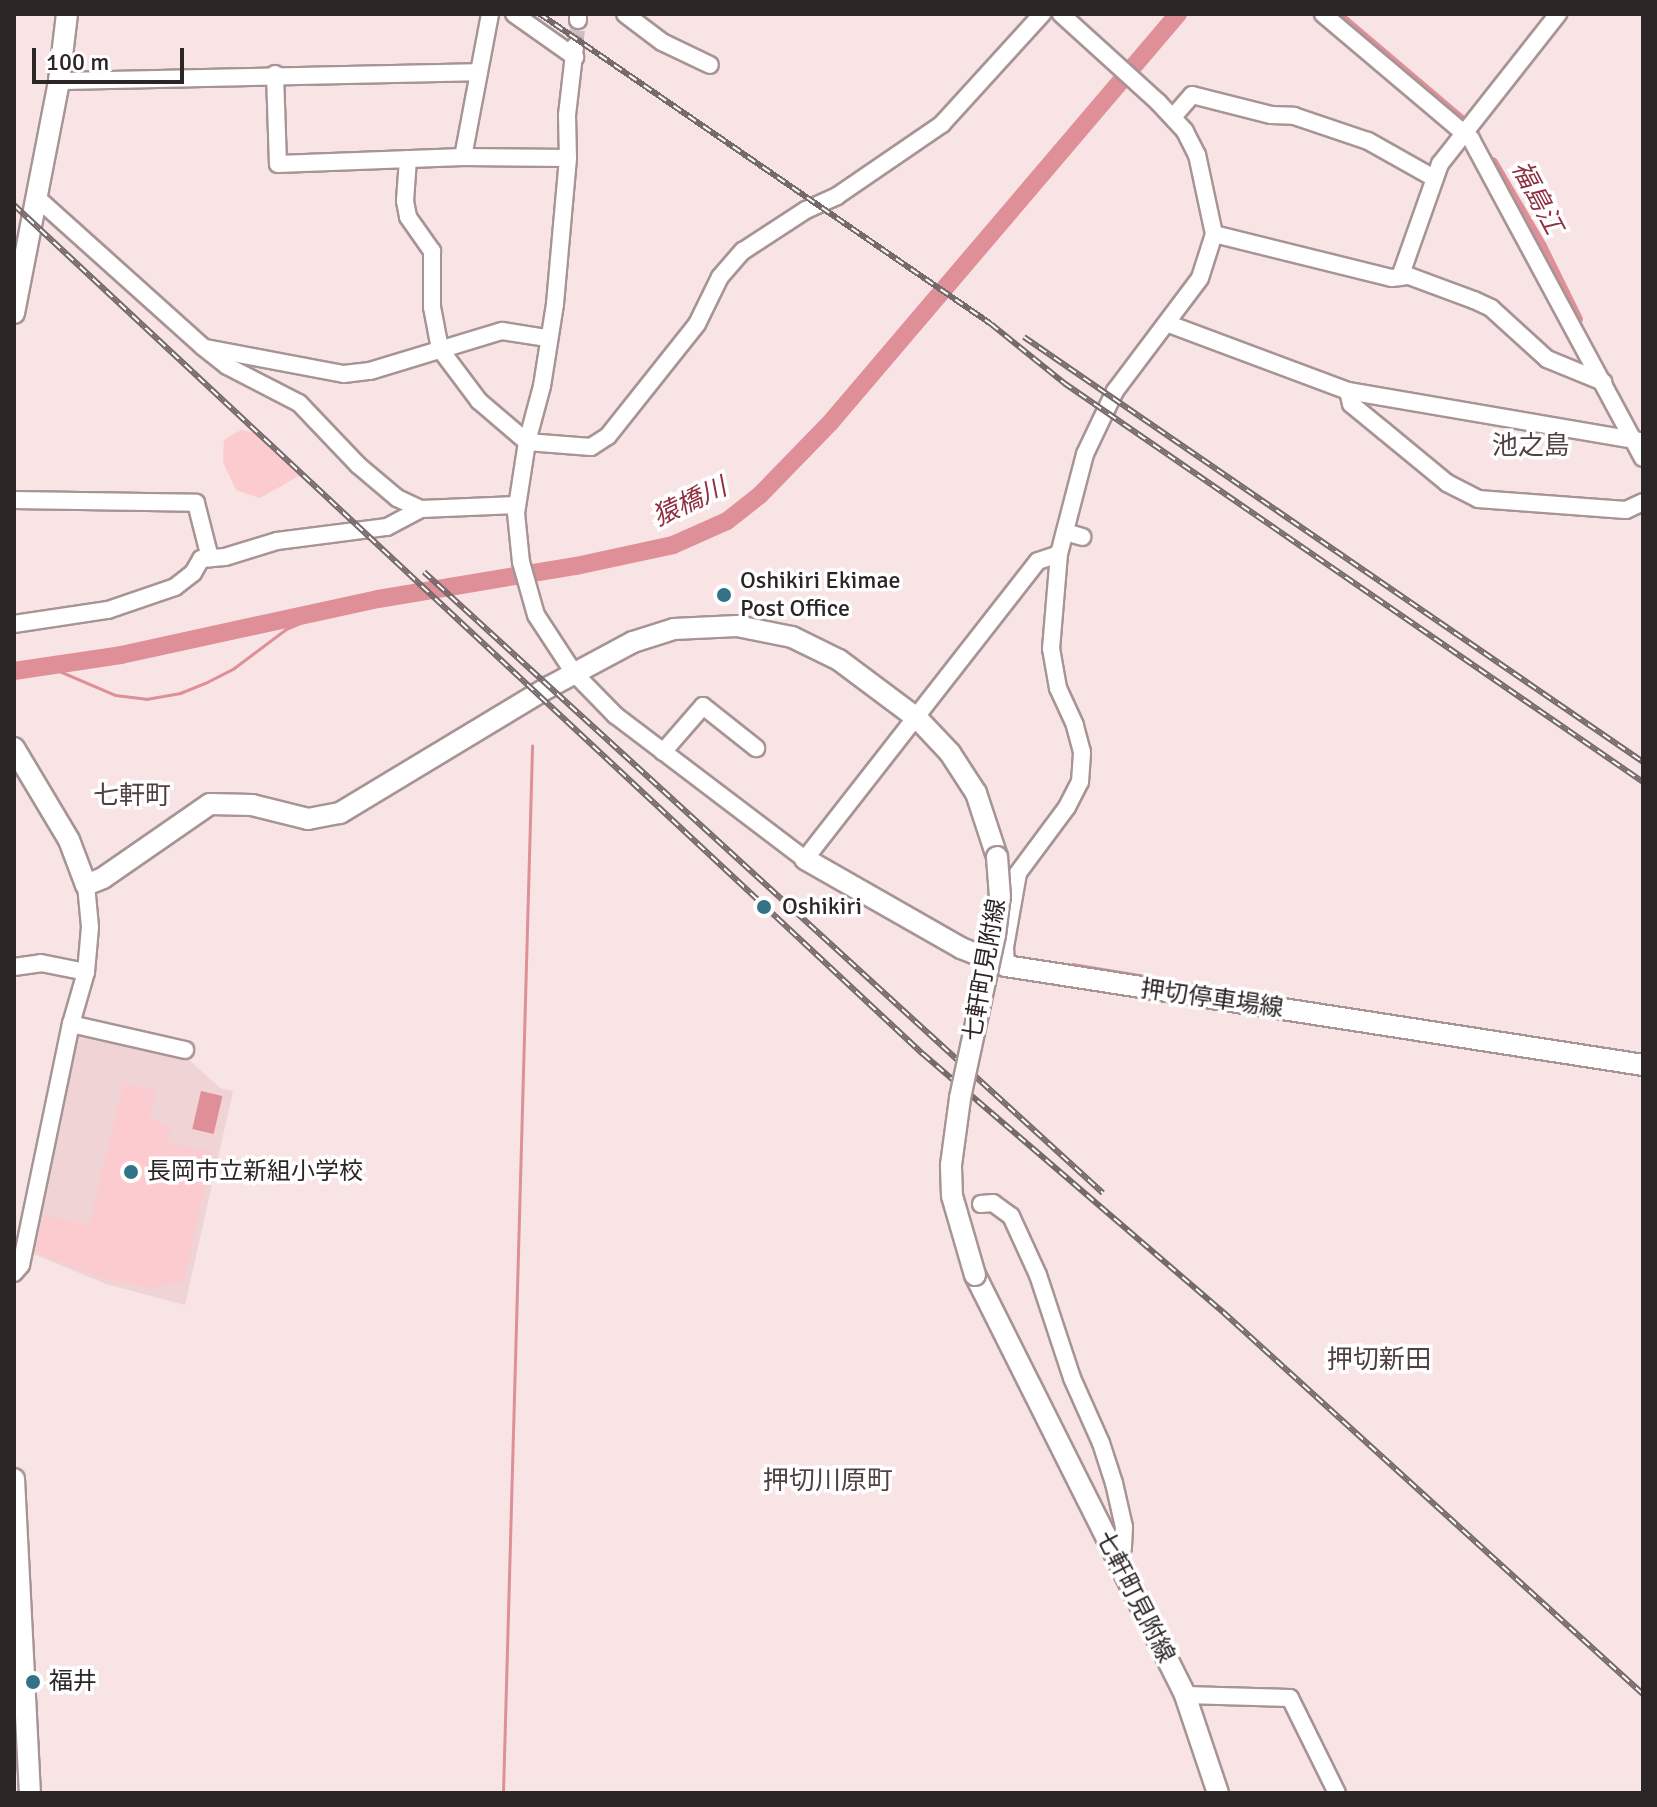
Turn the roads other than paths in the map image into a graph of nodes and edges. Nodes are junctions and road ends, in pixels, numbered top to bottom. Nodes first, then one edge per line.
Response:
1 (67, 14) edge
2 (490, 14) edge
3 (514, 14) edge
4 (625, 14) edge
5 (1042, 14) edge
6 (1061, 14) edge
7 (1323, 14) edge
8 (1558, 14) edge
9 (710, 65) dead end
10 (479, 72) junction
11 (275, 74) junction
12 (59, 81) junction
13 (1173, 117) junction
14 (1464, 133) junction
15 (463, 157) junction
16 (568, 158) junction
17 (408, 159) junction
18 (1434, 178) junction
19 (36, 197) junction
20 (1214, 234) junction
21 (1400, 277) junction
22 (14, 313) edge
23 (1169, 324) junction
24 (547, 338) junction
25 (203, 347) junction
26 (440, 349) junction
27 (1603, 382) junction
28 (1348, 391) junction
29 (1638, 440) edge
30 (527, 442) junction
31 (1643, 458) edge
32 (14, 500) edge
33 (1643, 502) edge
34 (517, 505) junction
35 (421, 509) junction
36 (1065, 532) junction
37 (1082, 537) dead end
38 (1059, 554) junction
39 (210, 558) junction
40 (14, 624) edge
41 (574, 673) junction
42 (918, 719) junction
43 (14, 748) edge
44 (756, 748) dead end
45 (663, 752) junction
46 (805, 859) junction
47 (86, 885) junction
48 (1006, 966) junction
49 (14, 967) edge
50 (86, 972) junction
51 (71, 1024) junction
52 (185, 1050) dead end
53 (1643, 1065) edge
54 (981, 1204) dead end
55 (14, 1273) edge
56 (14, 1479) edge
57 (1115, 1556) junction
58 (20, 1695) edge
59 (1185, 1695) junction
60 (30, 1793) edge
61 (1218, 1793) edge
62 (1337, 1793) edge

1 - 12 main road
2 - 10 street
3 - 16 street
4 - 9 street
5 - 30 street
6 - 13 street
7 - 14 street
8 - 14 street
10 - 11 street
10 - 15 street
11 - 12 street
11 - 17 street
12 - 19 main road
13 - 18 street
13 - 20 street
14 - 18 street
14 - 27 street
15 - 16 street
15 - 17 street
16 - 24 street
17 - 26 street
18 - 21 street
19 - 22 main road
19 - 25 street
20 - 21 street
20 - 23 street
21 - 27 street
23 - 28 street
23 - 36 street
24 - 26 street
24 - 30 street
25 - 26 street
25 - 35 street
26 - 30 street
27 - 29 street
28 - 29 street
28 - 33 street
29 - 31 street
30 - 34 street
32 - 39 street
34 - 35 street
34 - 41 street
35 - 39 street
36 - 37 street
36 - 38 street
38 - 42 street
38 - 48 street
39 - 40 street
41 - 42 main road, 七軒町見附線
41 - 45 street
41 - 47 main road, 七軒町見附線
42 - 46 street
42 - 57 main road, 七軒町見附線, bridge
43 - 47 main road
44 - 45 street
45 - 46 street
46 - 48 main road, 押切停車場線
47 - 50 street
48 - 53 main road, 押切停車場線
49 - 50 street
50 - 51 street
51 - 52 street
51 - 55 street
54 - 57 street
56 - 58 main road
57 - 59 main road, 七軒町見附線
58 - 60 main road
59 - 61 main road, 七軒町見附線
59 - 62 street

